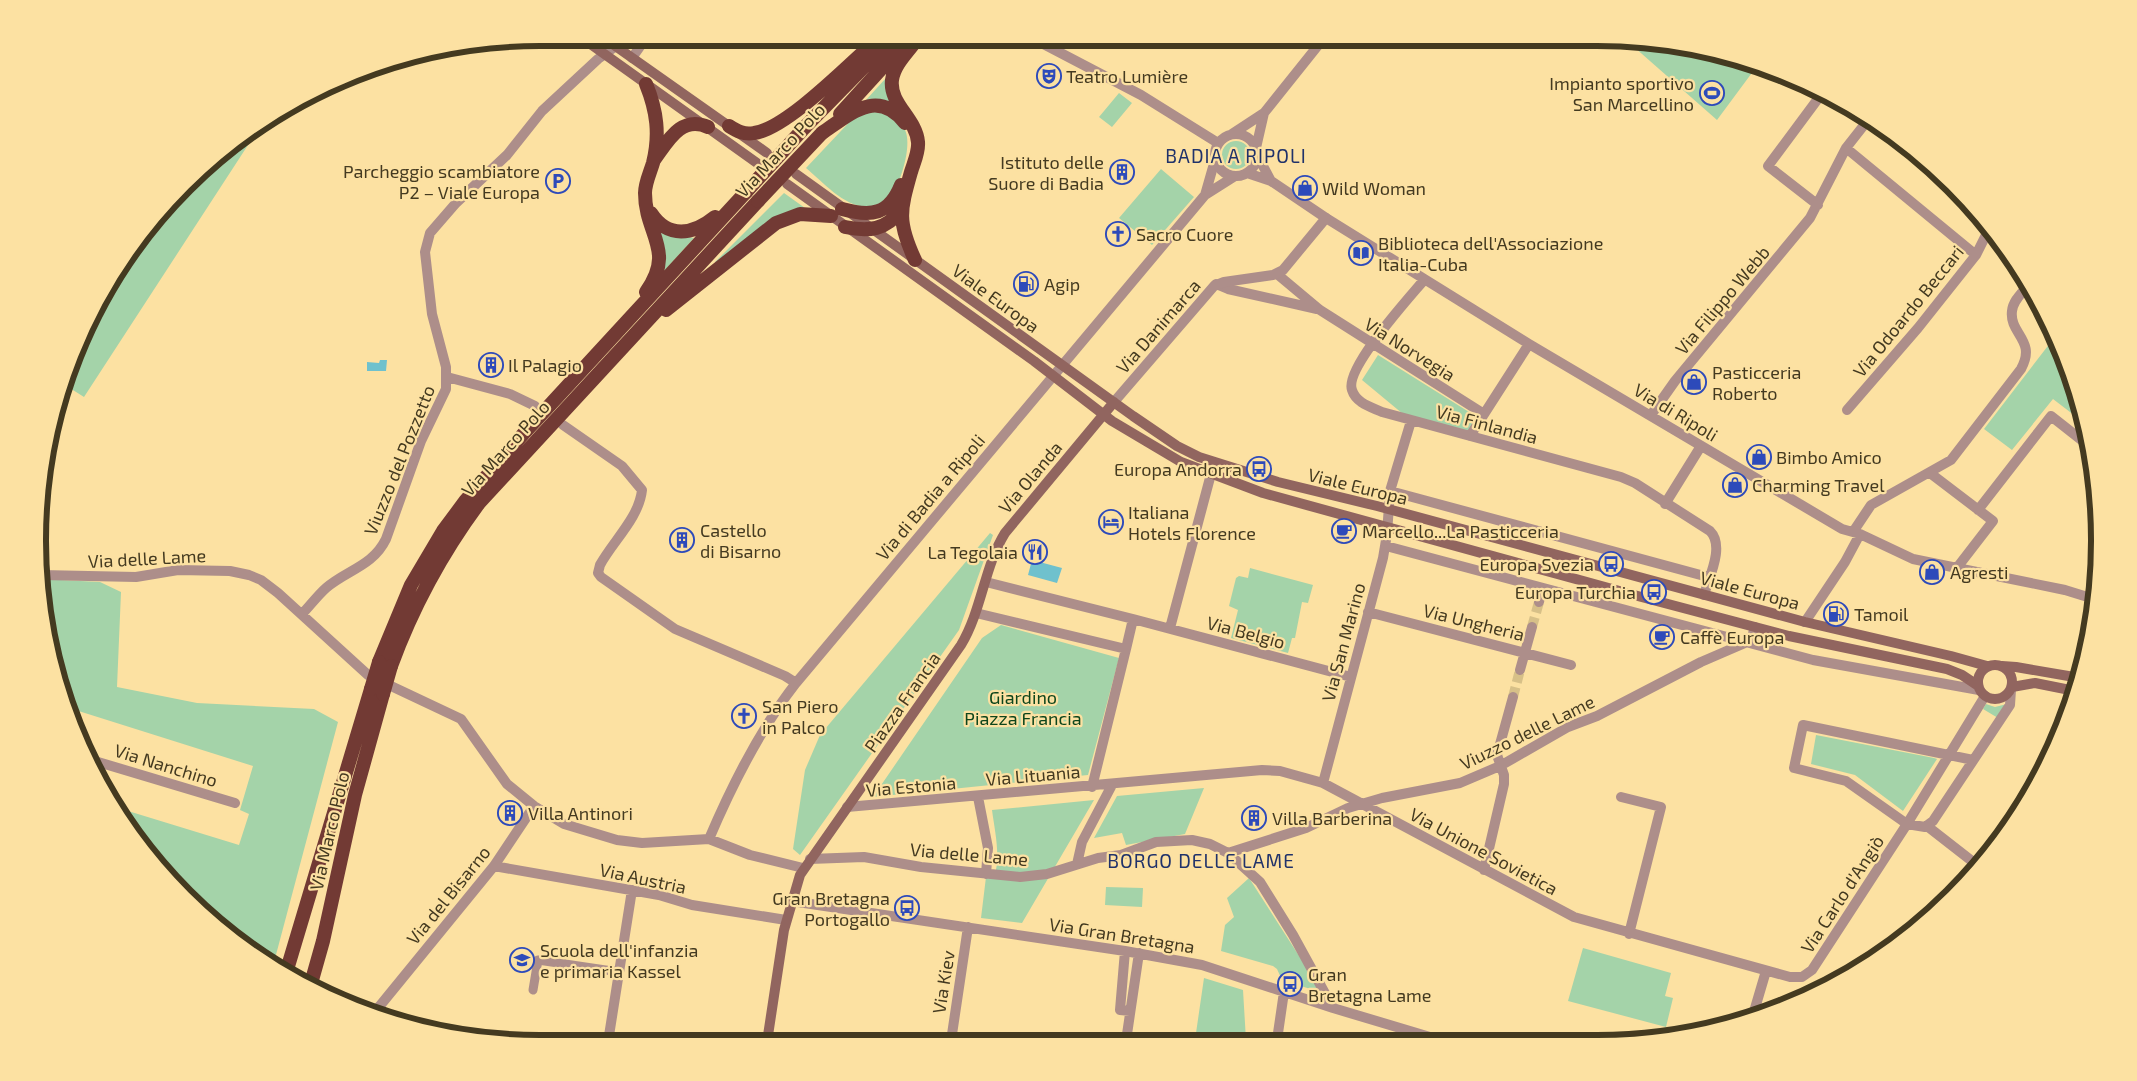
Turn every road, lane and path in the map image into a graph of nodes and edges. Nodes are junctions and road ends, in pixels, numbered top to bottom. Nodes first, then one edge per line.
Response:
1 (593, 46) edge
2 (614, 46) edge
3 (616, 46) edge
4 (642, 46) edge
5 (870, 46) edge
6 (884, 46) edge
7 (903, 46) edge
8 (912, 46) edge
9 (1047, 46) edge
10 (1318, 46) edge
11 (604, 54) junction
12 (636, 60) junction
13 (646, 84) junction
14 (1818, 99) edge
15 (1264, 113) junction
16 (1864, 125) edge
17 (728, 126) junction
18 (708, 127) junction
19 (822, 133) junction
20 (1232, 134) junction
21 (1218, 143) junction
22 (1846, 148) junction
23 (1256, 152) junction
24 (767, 153) dead end
25 (1215, 160) junction
26 (653, 163) junction
27 (757, 163) dead end
28 (1247, 173) junction
29 (796, 174) dead end
30 (1235, 176) junction
31 (1272, 181) junction
32 (786, 184) dead end
33 (746, 192) junction
34 (1204, 196) junction
35 (1818, 205) junction
36 (646, 206) junction
37 (901, 210) junction
38 (836, 212) junction
39 (1326, 218) junction
40 (845, 227) junction
41 (871, 229) junction
42 (1985, 236) edge
43 (1976, 255) junction
44 (915, 260) junction
45 (1277, 274) junction
46 (1424, 280) junction
47 (1216, 284) junction
48 (2024, 291) edge
49 (1320, 310) junction
50 (626, 333) junction
51 (1372, 344) junction
52 (1529, 344) junction
53 (1062, 366) junction
54 (1053, 376) junction
55 (447, 377) junction
56 (1114, 402) junction
57 (535, 406) dead end
58 (1846, 410) dead end
59 (1104, 414) junction
60 (1484, 414) junction
61 (1651, 415) junction
62 (1411, 421) junction
63 (563, 425) dead end
64 (1470, 436) junction
65 (2079, 437) edge
66 (1701, 446) junction
67 (1930, 473) junction
68 (1211, 474) junction
69 (1390, 491) junction
70 (1665, 504) junction
71 (1388, 509) junction
72 (1978, 510) junction
73 (1388, 527) junction
74 (1856, 533) junction
75 (1386, 546) junction
76 (1956, 569) junction
77 (47, 575) edge
78 (1708, 577) junction
79 (986, 582) junction
80 (1542, 588) junction
81 (1704, 594) junction
82 (2088, 597) edge
83 (1538, 602) tunnel mouth
84 (1368, 612) junction
85 (976, 613) junction
86 (302, 614) junction
87 (1133, 619) junction
88 (1805, 622) junction
89 (1532, 627) tunnel mouth
90 (1755, 627) junction
91 (1170, 628) junction
92 (1745, 643) junction
93 (1126, 649) junction
94 (1525, 652) junction
95 (1571, 665) dead end
96 (1987, 666) junction
97 (2001, 666) junction
98 (1520, 670) tunnel mouth
99 (368, 675) dead end
100 (1350, 677) junction
101 (2072, 677) edge
102 (796, 683) junction
103 (2012, 688) junction
104 (382, 690) junction
105 (2068, 690) edge
106 (1981, 691) junction
107 (1513, 697) tunnel mouth
108 (1949, 754) junction
109 (1973, 760) junction
110 (99, 762) edge
111 (1500, 766) junction
112 (1323, 783) junction
113 (1112, 785) junction
114 (1092, 786) junction
115 (978, 797) junction
116 (1621, 797) dead end
117 (235, 803) dead end
118 (1362, 805) junction
119 (534, 806) junction
120 (847, 807) junction
121 (1907, 824) junction
122 (1927, 826) junction
123 (709, 839) junction
124 (1228, 853) junction
125 (810, 859) junction
126 (1972, 861) edge
127 (1076, 864) junction
128 (494, 866) junction
129 (803, 868) junction
130 (1484, 870) junction
131 (986, 874) junction
132 (632, 890) junction
133 (791, 901) junction
134 (786, 920) junction
135 (968, 927) junction
136 (1629, 934) junction
137 (1125, 951) junction
138 (1139, 953) junction
139 (288, 966) edge
140 (1766, 971) junction
141 (619, 972) junction
142 (313, 979) edge
143 (533, 990) dead end
144 (1284, 992) junction
145 (383, 1000) junction
146 (376, 1007) edge
147 (378, 1007) edge
148 (1333, 1008) junction
149 (1755, 1009) edge
150 (1130, 1012) junction
151 (609, 1035) edge
152 (768, 1035) edge
153 (952, 1035) edge
154 (1127, 1035) edge
155 (1278, 1035) edge
156 (1418, 1035) edge

1 - 11 main road
2 - 11 street, Viuzzo del Pozzetto
3 - 12 main road
4 - 12 street
5 - 17 highway
6 - 33 highway, Via Marco Polo, bridge
7 - 19 highway, Via Marco Polo
8 - 37 highway
9 - 21 street
10 - 15 street
11 - 13 main road
11 - 55 street, Viuzzo del Pozzetto
12 - 17 main road
13 - 18 main road
13 - 26 highway
14 - 35 street
15 - 20 street
15 - 23 street
16 - 22 street, Via Filippo Webb
17 - 24 main road
18 - 26 highway
18 - 27 main road
19 - 38 highway
19 - 50 highway, Via Marco Polo, bridge
20 - 21 street
20 - 23 street
21 - 25 street
22 - 35 street, Via Filippo Webb
22 - 43 street
23 - 28 street
23 - 31 street, Via di Ripoli
25 - 30 street
25 - 34 street, Via di Badia a Ripoli
26 - 36 highway
28 - 30 street
28 - 31 street, Via di Ripoli
29 - 38 main road, Viale Europa
30 - 34 street, Via di Badia a Ripoli
31 - 39 street, Via di Ripoli
32 - 38 main road, Viale Europa
33 - 36 highway
33 - 50 highway, Via Marco Polo
34 - 53 street, Via di Badia a Ripoli
35 - 61 street, Via Filippo Webb
36 - 50 highway
37 - 41 highway
37 - 44 highway
38 - 40 main road, Viale Europa
38 - 41 main road, Viale Europa
38 - 50 highway
39 - 45 street
39 - 46 street, Via di Ripoli
40 - 41 highway
40 - 54 main road, Viale Europa
41 - 44 main road, Viale Europa
42 - 43 street, Via Odoardo Beccari
43 - 58 street, Via Odoardo Beccari
44 - 53 main road, Viale Europa
45 - 47 street, Via Danimarca
45 - 49 street, Via Norvegia
46 - 51 street
46 - 52 street, Via di Ripoli
47 - 49 street, Via Norvegia
47 - 56 street, Via Danimarca
48 - 67 street
49 - 51 street, Via Norvegia
50 - 104 highway, Via Marco Polo, bridge
51 - 60 street, Via Norvegia
51 - 62 street, Via Finlandia
52 - 60 street
52 - 61 street, Via di Ripoli
53 - 54 street, Via di Badia a Ripoli
53 - 56 main road, Viale Europa
54 - 59 main road, Viale Europa
54 - 102 street, Via di Badia a Ripoli
55 - 57 street
55 - 86 street, Viuzzo del Pozzetto
56 - 59 main road, Via Olanda
56 - 71 main road, Viale Europa
59 - 68 main road, Viale Europa
59 - 79 main road, Via Olanda
60 - 64 street
61 - 66 street, Via di Ripoli
62 - 64 street, Via Finlandia
62 - 69 street, Via San Marino
63 - 102 street
64 - 70 street, Via Finlandia
65 - 72 street
66 - 70 street
66 - 74 street, Via di Ripoli
67 - 72 street
67 - 74 street
68 - 73 main road, Viale Europa
68 - 91 street
69 - 71 street, Via San Marino
69 - 78 street, Viale Europa
70 - 78 street, Via Finlandia
71 - 73 street, Via San Marino
71 - 81 main road, Viale Europa
72 - 76 street
73 - 75 street, Via San Marino
73 - 90 main road, Viale Europa
74 - 76 street, Via di Ripoli
74 - 88 street
75 - 80 street
75 - 84 street, Via San Marino
76 - 82 street, Via di Ripoli
77 - 86 street, Via delle Lame
78 - 81 street
79 - 85 main road, Piazza Francia
79 - 87 street
80 - 83 street
80 - 92 street
81 - 88 main road, Viale Europa
84 - 94 street, Via Ungheria
84 - 100 street, Via San Marino
85 - 93 street
85 - 120 main road, Piazza Francia
86 - 99 street, Via delle Lame
87 - 91 street, Via Belgio
87 - 93 street
88 - 96 main road, Viale Europa
89 - 94 street
90 - 92 street, Viale Europa
90 - 106 main road, Viale Europa
91 - 100 street, Via Belgio
92 - 106 street
92 - 111 street, Viuzzo delle Lame
93 - 114 street
94 - 95 street, Via Ungheria
94 - 98 street
96 - 97 main road
96 - 106 main road
97 - 101 main road
97 - 103 main road
100 - 112 street, Via San Marino
102 - 123 street, Via di Badia a Ripoli
103 - 105 main road
103 - 106 main road
103 - 109 street
104 - 119 street
104 - 139 highway, Via Marco Polo
104 - 142 highway, Via Marco Polo
106 - 108 street, Via Carlo d'Angiò
107 - 111 street
108 - 109 street
108 - 121 street, Via Carlo d'Angiò
108 - 121 street
109 - 122 street
110 - 117 street, Via Nanchino
111 - 118 street, Viuzzo delle Lame
111 - 130 street
112 - 113 street, Via Unione Sovietica
112 - 118 street, Via Unione Sovietica
113 - 114 street, Via Unione Sovietica
113 - 127 street
114 - 115 street, Via Lituania
115 - 120 street, Via Estonia
115 - 131 street
116 - 136 street
118 - 124 street, Viuzzo delle Lame
118 - 130 street, Via Unione Sovietica
119 - 123 street
119 - 128 street, Via del Bisarno
120 - 125 main road, Piazza Francia
121 - 122 street
121 - 140 street, Via Carlo d'Angiò
122 - 126 street
123 - 129 street
124 - 127 street, Via delle Lame
124 - 148 street, Via delle Lame
125 - 129 main road, Piazza Francia
125 - 131 street, Via delle Lame
127 - 131 street, Via delle Lame
128 - 132 street, Via Austria
128 - 145 street, Via del Bisarno
129 - 133 main road, Piazza Francia
130 - 136 street, Via Unione Sovietica
132 - 134 street, Via Austria
132 - 141 street
133 - 134 main road, Piazza Francia
133 - 135 street, Via Gran Bretagna
134 - 152 main road, Piazza Francia
135 - 137 street, Via Gran Bretagna
135 - 153 street, Via Kiev
136 - 140 street, Via Unione Sovietica
137 - 138 street, Via Gran Bretagna
137 - 150 street
138 - 144 street, Via Gran Bretagna
138 - 150 street
140 - 149 street
141 - 143 street
141 - 151 street
144 - 148 street, Via Gran Bretagna
144 - 155 street
145 - 146 street, Via del Bisarno
145 - 147 street, Via del Bisarno
148 - 156 street, Via Gran Bretagna
150 - 154 street

